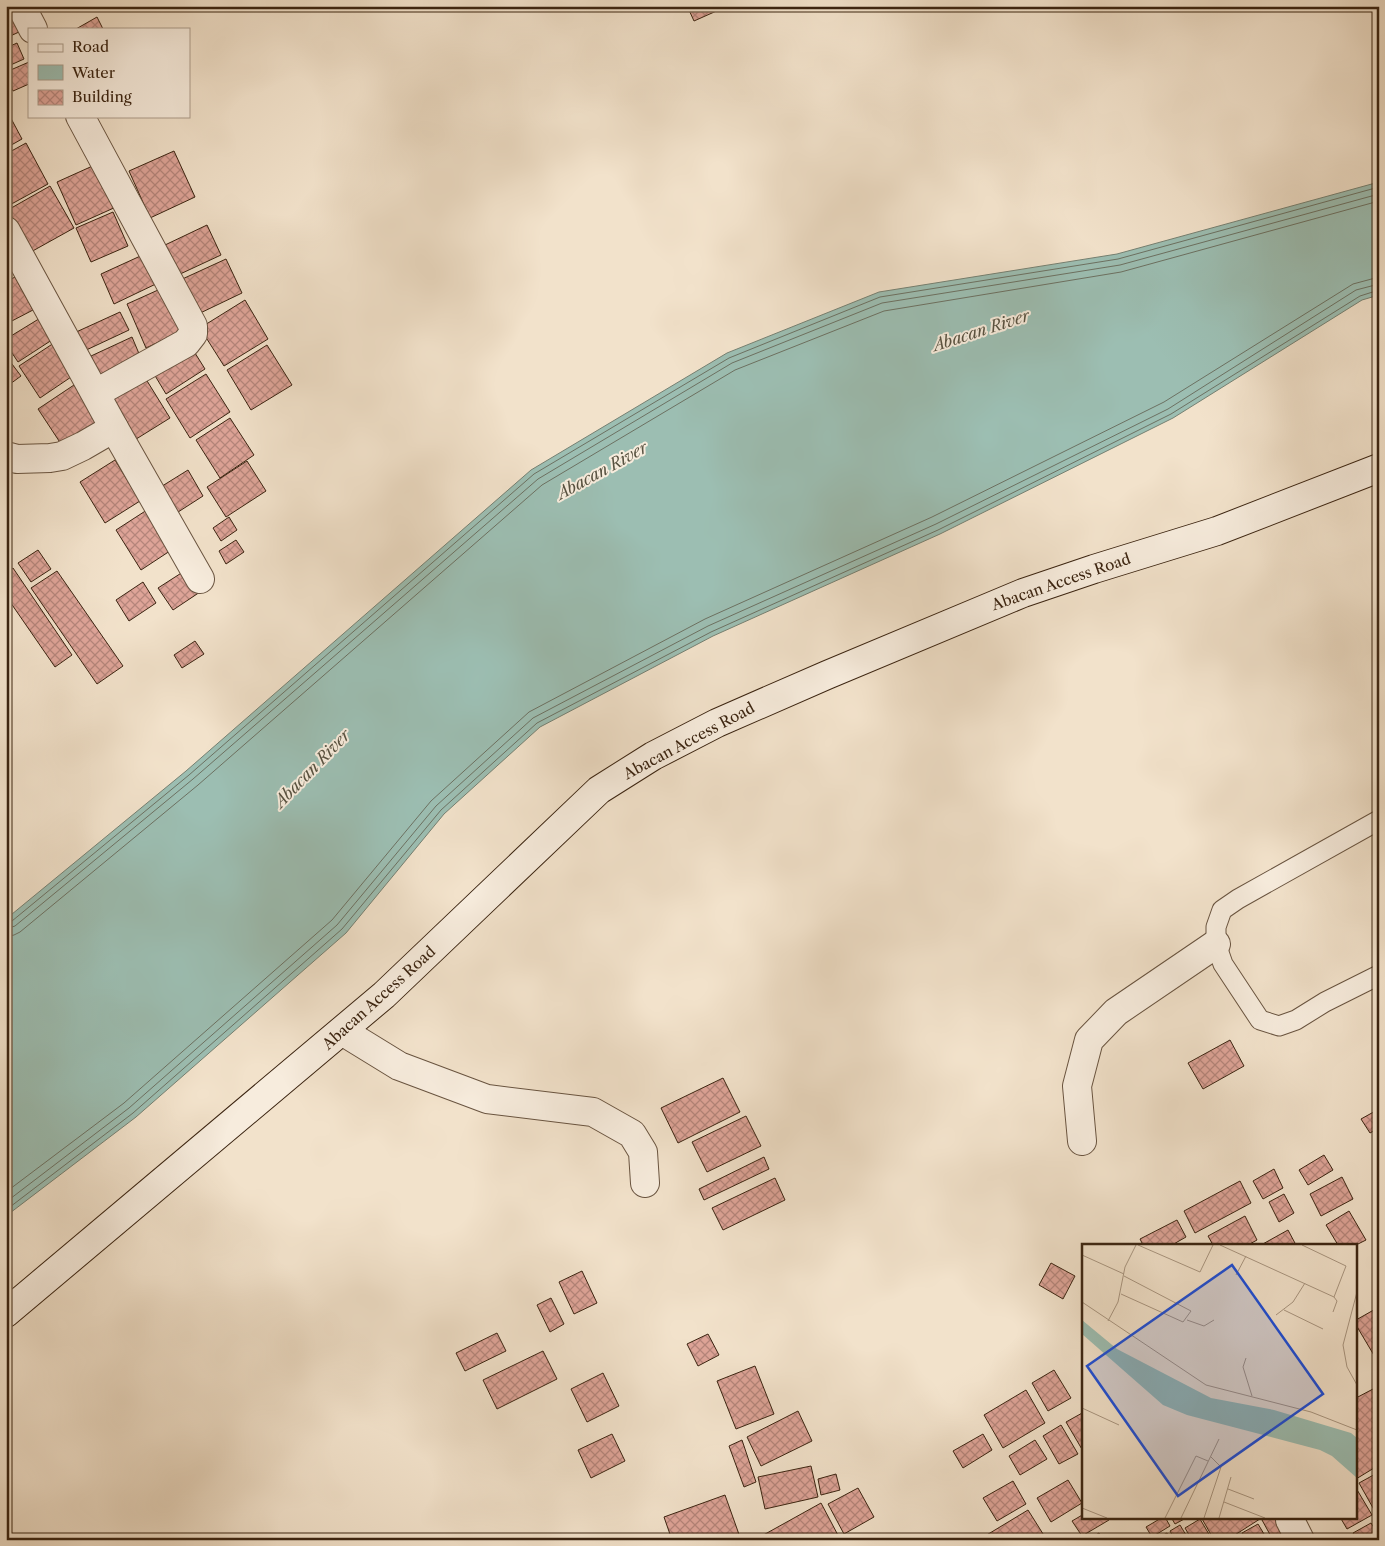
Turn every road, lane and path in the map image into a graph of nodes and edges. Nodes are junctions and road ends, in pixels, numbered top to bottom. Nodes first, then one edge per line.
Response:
1 (21, 6) edge
2 (32, 28) edge
3 (81, 118) edge
4 (6, 231) edge
5 (96, 393) junction
6 (114, 428) junction
7 (6, 456) edge
8 (1379, 468) edge
9 (200, 579) dead end
10 (1379, 820) edge
11 (1216, 944) junction
12 (1379, 975) edge
13 (342, 1031) junction
14 (1082, 1141) dead end
15 (645, 1183) dead end
16 (6, 1313) edge

1 - 2 street
3 - 5 street
4 - 5 street
5 - 6 street
6 - 7 street
6 - 9 street
8 - 13 street, Abacan Access Road
10 - 11 lane
11 - 12 lane
11 - 14 street
13 - 15 street
13 - 16 street, Abacan Access Road

